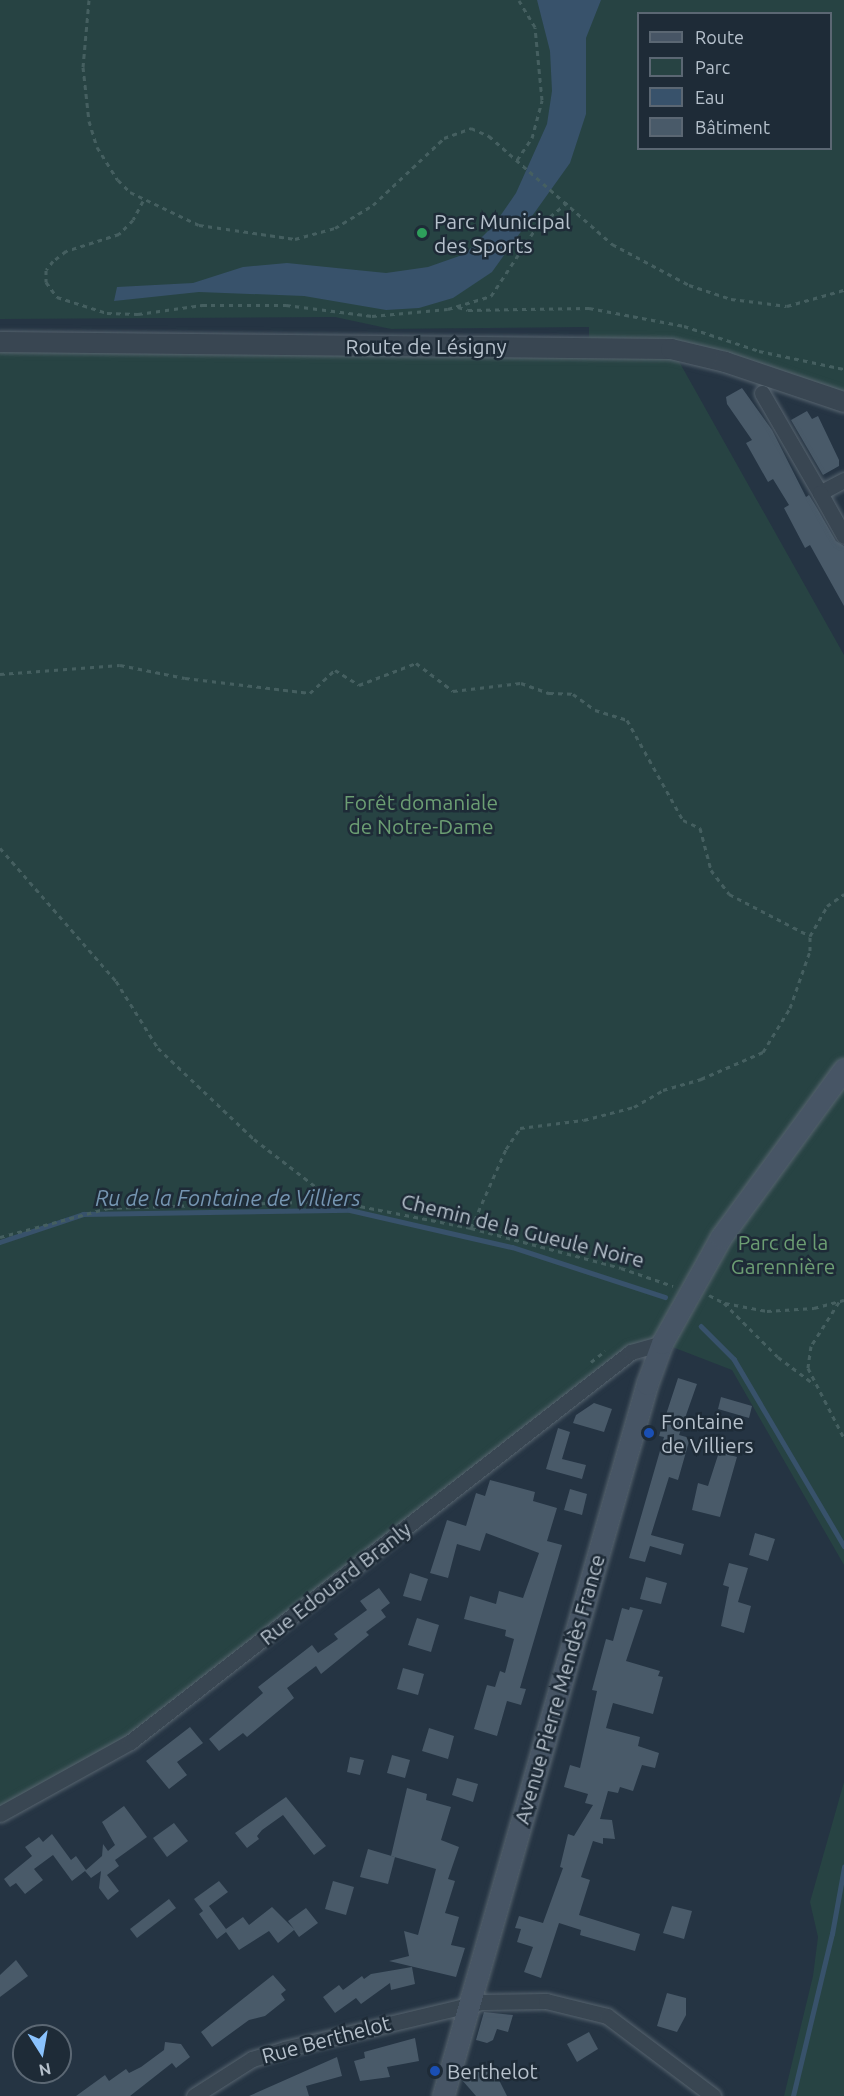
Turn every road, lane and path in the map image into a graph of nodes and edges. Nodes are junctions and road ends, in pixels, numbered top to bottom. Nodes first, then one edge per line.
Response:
1 (89, 0) edge
2 (519, 0) edge
3 (517, 160) junction
4 (143, 201) junction
5 (568, 202) junction
6 (844, 290) edge
7 (457, 307) junction
8 (0, 342) edge
9 (844, 369) edge
10 (762, 393) dead end
11 (844, 402) edge
12 (844, 480) edge
13 (820, 493) junction
14 (844, 536) edge
15 (0, 674) edge
16 (0, 848) edge
17 (844, 894) edge
18 (810, 936) junction
19 (844, 1069) edge
20 (334, 1201) junction
21 (471, 1228) junction
22 (0, 1237) edge
23 (687, 1286) junction
24 (844, 1300) edge
25 (839, 1302) junction
26 (724, 1303) junction
27 (662, 1343) junction
28 (814, 1384) junction
29 (844, 1438) edge
30 (0, 1814) edge
31 (468, 2005) junction
32 (194, 2096) edge
33 (443, 2096) edge
34 (713, 2096) edge

1 - 4 path
2 - 3 path
3 - 4 path
3 - 5 path
4 - 7 path
5 - 6 path
5 - 7 path
7 - 9 path
8 - 11 street, Route de Lésigny
10 - 13 street
12 - 13 street
13 - 14 street
15 - 18 path
16 - 20 path
17 - 18 path
18 - 21 path
19 - 23 main road, Avenue Pierre Mendès France
20 - 21 path, Chemin de la Gueule Noire
20 - 22 path, Chemin de la Gueule Noire
21 - 23 path, Chemin de la Gueule Noire
23 - 26 path, Chemin de la Gueule Noire
23 - 27 main road, Avenue Pierre Mendès France
24 - 25 path
25 - 26 path
25 - 28 path
26 - 28 path
27 - 30 street, Rue Edouard Branly
27 - 31 main road, Avenue Pierre Mendès France
28 - 29 path
31 - 32 street, Rue Berthelot
31 - 33 main road, Avenue Pierre Mendès France
31 - 34 street, Rue Berthelot

